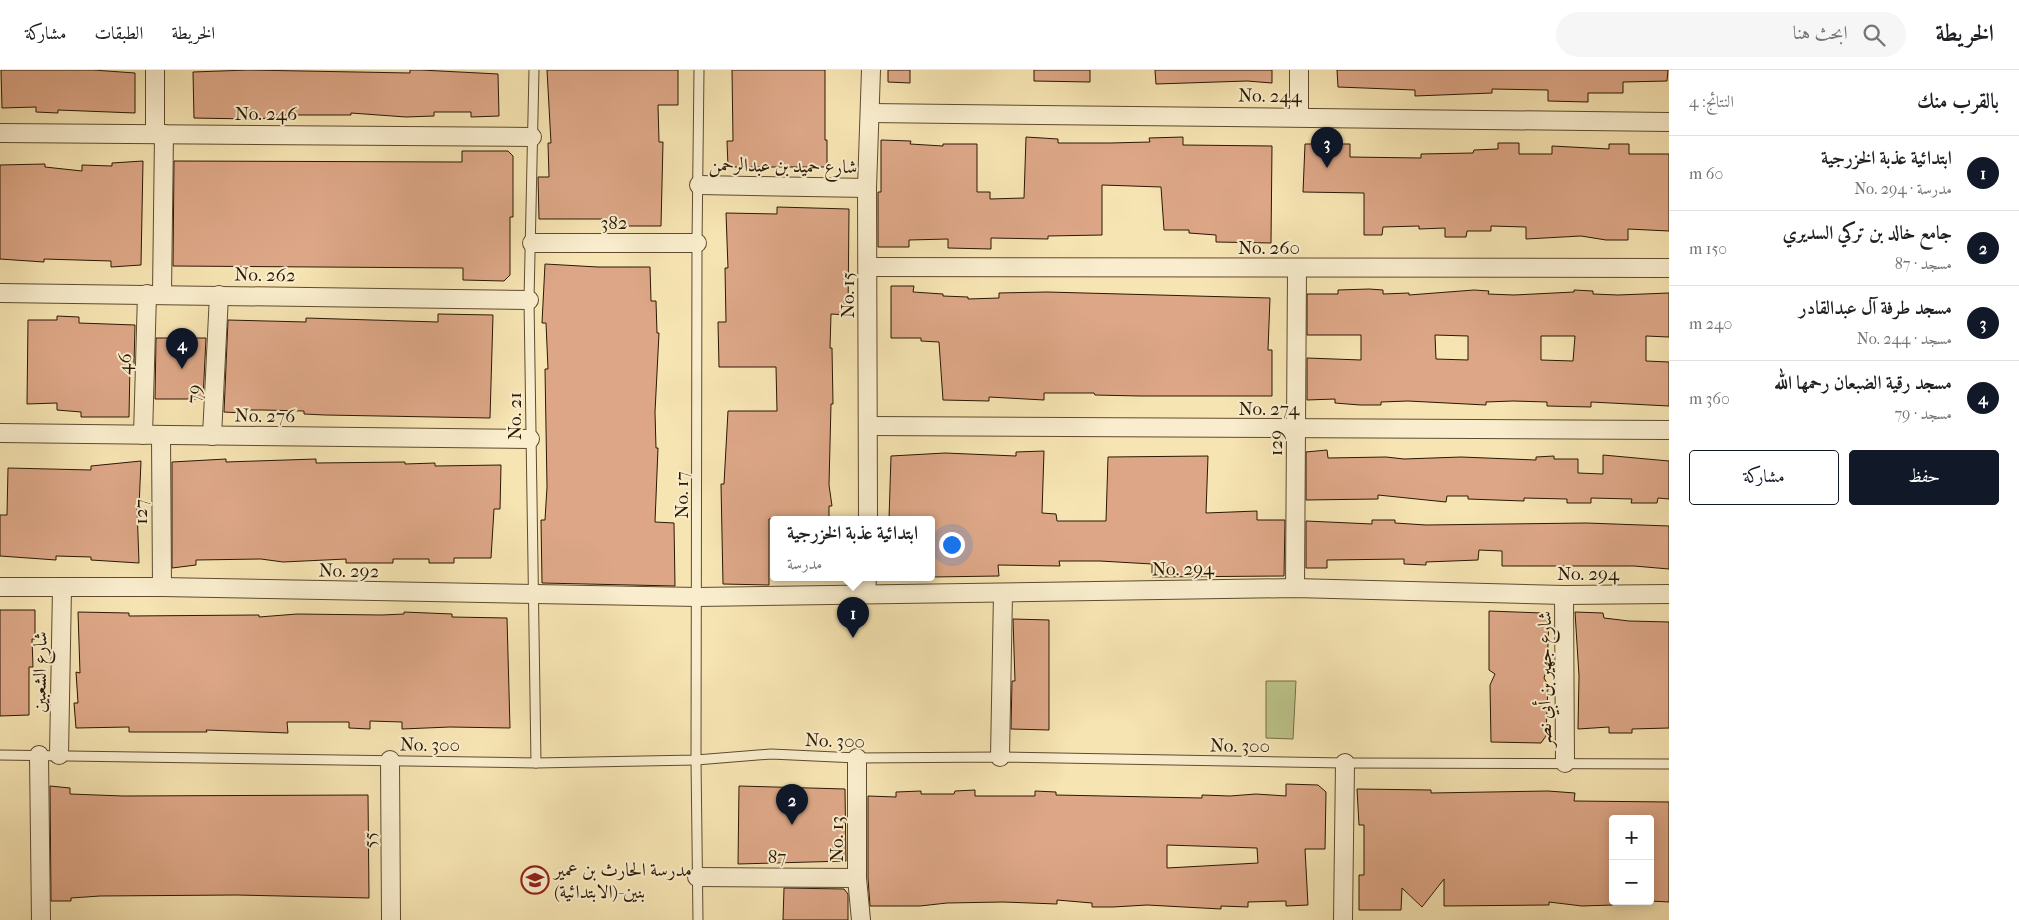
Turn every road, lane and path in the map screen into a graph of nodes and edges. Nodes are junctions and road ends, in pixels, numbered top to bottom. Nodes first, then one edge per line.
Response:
1 (155, 70) edge
2 (534, 70) edge
3 (700, 70) edge
4 (871, 70) edge
5 (1299, 70) edge
6 (870, 113) junction
7 (1299, 117) junction
8 (1669, 122) edge
9 (0, 133) edge
10 (160, 134) junction
11 (532, 137) junction
12 (699, 185) junction
13 (867, 188) junction
14 (532, 243) junction
15 (696, 243) junction
16 (868, 267) junction
17 (1669, 268) edge
18 (1297, 269) junction
19 (0, 294) edge
20 (154, 294) junction
21 (219, 294) junction
22 (529, 300) junction
23 (869, 426) junction
24 (1297, 429) junction
25 (1669, 430) edge
26 (0, 433) edge
27 (143, 435) junction
28 (161, 436) junction
29 (212, 436) junction
30 (530, 438) junction
31 (868, 516) edge
32 (867, 585) edge
33 (0, 587) edge
34 (62, 588) junction
35 (162, 588) junction
36 (1295, 588) junction
37 (1003, 593) junction
38 (533, 594) junction
39 (1564, 594) junction
40 (1669, 594) edge
41 (697, 597) junction
42 (0, 755) edge
43 (39, 755) junction
44 (60, 755) junction
45 (1000, 757) junction
46 (857, 758) junction
47 (390, 760) junction
48 (696, 760) junction
49 (536, 763) junction
50 (1346, 763) junction
51 (1565, 763) junction
52 (1669, 764) edge
53 (697, 877) junction
54 (857, 878) junction
55 (41, 920) edge
56 (391, 920) edge
57 (698, 920) edge
58 (861, 920) edge
59 (1343, 920) edge

1 - 10 street, 46
2 - 11 lane, No. 21
3 - 12 lane, No. 17
4 - 6 street, No. 15
5 - 7 street
6 - 7 street, No. 244
6 - 13 street, No. 15
7 - 8 street, No. 244
9 - 10 street, No. 246
10 - 11 street, No. 246
10 - 20 street, 46
11 - 14 lane, No. 21
12 - 13 street, شارع حميد بن عبدالرحمن
12 - 15 lane, No. 17
13 - 16 street, No. 15
14 - 15 street, 382
14 - 22 lane, No. 21
15 - 41 lane, No. 17
16 - 18 street, No. 260
16 - 23 street, No. 15
17 - 18 street, No. 260
18 - 24 street, 129
19 - 20 street, No. 262
20 - 21 street, No. 262
20 - 27 street, 46
21 - 22 street, No. 262
21 - 29 street, 79
22 - 30 lane, No. 21
23 - 24 street, No. 274
23 - 31 street, No. 15
24 - 25 street, No. 274
24 - 36 street, 129
26 - 27 street, No. 276
27 - 28 street, No. 276
28 - 29 street, No. 276
28 - 35 street, 127
29 - 30 street, No. 276
30 - 38 lane, No. 21
32 - 37 street, No. 294
32 - 41 street, No. 294
33 - 34 street, No. 292
34 - 35 street, No. 292
34 - 44 street, شارع الشعبين
35 - 38 street, No. 292
36 - 37 street, No. 294
36 - 39 street, No. 294
37 - 45 street
38 - 41 street, No. 292
38 - 49 lane, No. 21
39 - 40 street, No. 294
39 - 51 street, شارع جهير بن أبي نصر
41 - 48 lane, No. 17
42 - 43 lane, No. 300
43 - 44 lane, No. 300
43 - 55 street
44 - 47 lane, No. 300
45 - 46 lane, No. 300
45 - 50 lane, No. 300
46 - 48 lane, No. 300
46 - 54 street, No. 13
47 - 49 lane, No. 300
47 - 56 street, 55
48 - 49 lane, No. 300
48 - 53 lane, No. 17
50 - 51 lane, No. 300
50 - 59 street
51 - 52 lane, No. 300
53 - 54 street, 87
53 - 57 lane, No. 17
54 - 58 street, No. 13

